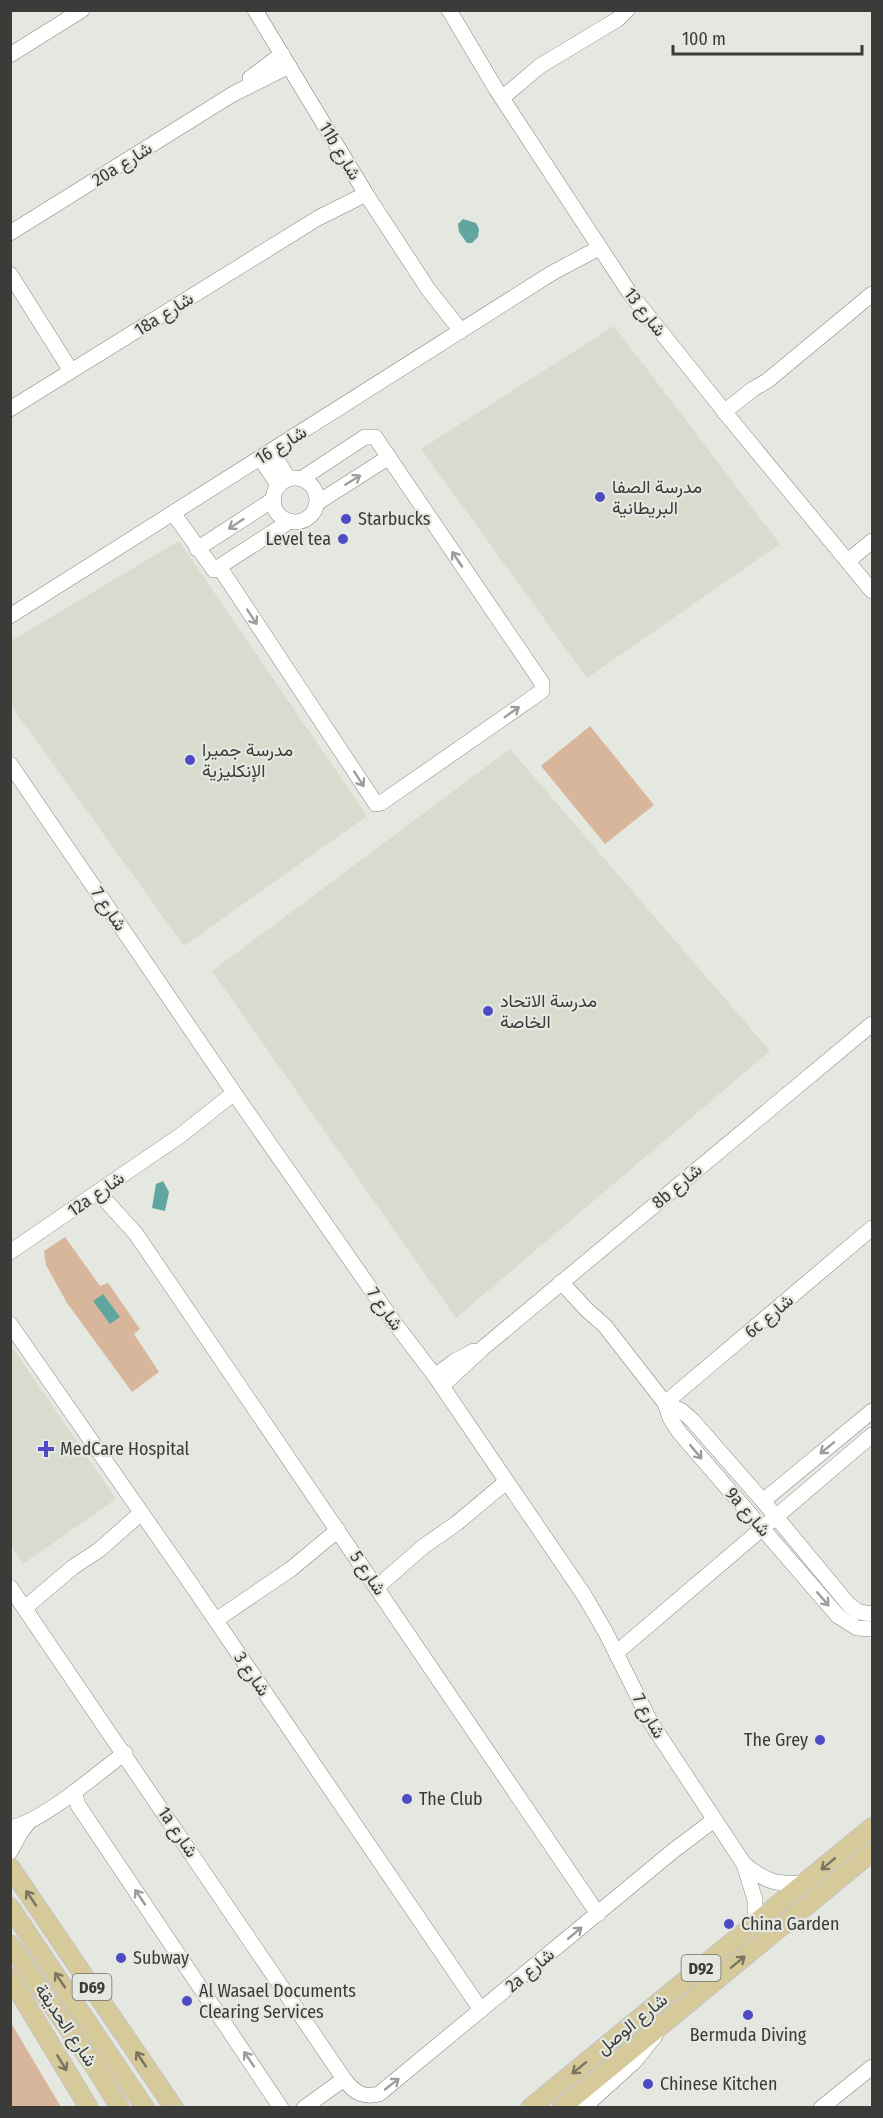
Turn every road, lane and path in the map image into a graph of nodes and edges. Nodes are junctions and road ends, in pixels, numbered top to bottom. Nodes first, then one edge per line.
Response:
1 (82, 10) edge
2 (255, 10) edge
3 (448, 10) edge
4 (627, 10) edge
5 (10, 56) edge
6 (286, 60) junction
7 (499, 93) junction
8 (362, 188) junction
9 (10, 232) edge
10 (596, 243) junction
11 (10, 274) edge
12 (873, 294) edge
13 (456, 334) junction
14 (71, 371) junction
15 (10, 409) edge
16 (728, 417) junction
17 (266, 454) junction
18 (389, 457) junction
19 (286, 486) junction
20 (317, 503) junction
21 (173, 513) junction
22 (290, 521) junction
23 (873, 541) edge
24 (197, 549) junction
25 (848, 561) junction
26 (220, 568) junction
27 (873, 591) edge
28 (10, 616) edge
29 (10, 764) edge
30 (873, 1024) edge
31 (238, 1098) junction
32 (103, 1189) junction
33 (873, 1228) edge
34 (10, 1252) edge
35 (566, 1279) junction
36 (10, 1311) edge
37 (10, 1324) edge
38 (22, 1338) junction
39 (418, 1353) junction
40 (458, 1366) junction
41 (439, 1381) junction
42 (665, 1403) junction
43 (457, 1409) junction
44 (873, 1411) edge
45 (873, 1435) edge
46 (809, 1463) junction
47 (820, 1478) junction
48 (509, 1487) junction
49 (763, 1501) junction
50 (776, 1517) junction
51 (144, 1518) junction
52 (762, 1529) junction
53 (341, 1535) junction
54 (373, 1582) junction
55 (18, 1598) edge
56 (844, 1611) junction
57 (873, 1614) edge
58 (216, 1620) junction
59 (873, 1629) edge
60 (616, 1653) junction
61 (128, 1758) junction
62 (78, 1789) junction
63 (714, 1821) junction
64 (28, 1823) junction
65 (873, 1827) edge
66 (10, 1828) edge
67 (10, 1852) edge
68 (873, 1852) edge
69 (744, 1864) junction
70 (10, 1867) edge
71 (805, 1883) junction
72 (10, 1906) edge
73 (598, 1914) junction
74 (754, 1924) junction
75 (10, 1944) edge
76 (10, 1977) edge
77 (482, 2010) junction
78 (661, 2026) junction
79 (873, 2067) edge
80 (344, 2079) junction
81 (89, 2108) edge
82 (120, 2108) edge
83 (146, 2108) edge
84 (174, 2108) edge
85 (281, 2108) edge
86 (304, 2108) edge
87 (530, 2108) edge
88 (561, 2108) edge
89 (583, 2108) edge
90 (821, 2108) edge

1 - 5 street
2 - 6 street, 11b شارع
3 - 7 street, شارع 13
4 - 7 street
6 - 8 street, 11b شارع
6 - 9 street, 20a شارع
7 - 10 street, شارع 13
8 - 13 street, 11b شارع
8 - 14 street, 18a شارع
10 - 13 street, شارع 16
10 - 16 street, شارع 13
11 - 14 street
12 - 16 street
13 - 17 street, شارع 16
14 - 15 street, 18a شارع
16 - 25 street, شارع 13
17 - 19 street
17 - 21 street, شارع 16
18 - 19 street
20 -> 18 street
26 -> 18 street
19 - 20 street
19 - 22 street
19 -> 24 street
20 - 22 street
21 - 24 street
21 - 28 street, شارع 16
22 - 26 street
23 - 25 street
24 - 26 street
25 - 27 street, شارع 13
29 - 31 street, شارع 7
30 - 35 street, 8b شارع
31 - 32 street, 12a شارع
31 - 39 street, شارع 7
32 - 34 street, 12a شارع
32 - 53 street, شارع 5
33 - 42 street, 6c شارع
35 - 40 street, 8b شارع
35 - 42 street, 9a شارع
36 - 38 street, شارع 3
37 - 38 street, شارع 3
38 - 51 street, شارع 3
39 - 40 street
39 - 41 street, شارع 7
40 - 41 street, 8b شارع
40 - 43 street
41 - 43 street, شارع 7
42 - 49 street, 9a شارع
42 -> 52 street, 9a شارع
43 - 48 street, شارع 7
44 -> 46 street
45 - 47 street
46 - 47 street
46 - 49 street
47 - 50 street
48 - 54 street
48 - 60 street, شارع 7
49 - 50 street, 9a شارع
50 - 52 street
50 - 56 street, 9a شارع
51 - 55 street
51 - 58 street, شارع 3
52 -> 56 street, 9a شارع
52 - 60 street
53 - 54 street, شارع 5
53 - 58 street
54 - 73 street, شارع 5
55 - 61 street, 1a شارع
56 - 57 street
56 - 59 street
58 - 77 street, شارع 3
60 - 63 street, شارع 7
61 - 62 street
61 - 80 street, 1a شارع
62 - 64 street
85 -> 62 street
63 - 69 street, شارع 7
63 - 73 street, 2a شارع
64 - 66 street
64 - 67 street
65 -> 71 main road, شارع الوصل / D92
78 -> 68 main road, شارع الوصل / D92
69 - 71 street, شارع 7
69 - 74 street, شارع 7
84 -> 70 main road, D69
71 - 74 main road, شارع الوصل / D92
83 -> 72 main road
77 -> 73 street, 2a شارع
74 -> 87 main road, شارع الوصل / D92
75 - 82 main road, شارع الحديقة / D69
76 -> 81 main road
80 -> 77 street, 2a شارع
78 - 88 main road, شارع الوصل / D92
78 - 89 street
79 - 90 street
80 - 86 street

